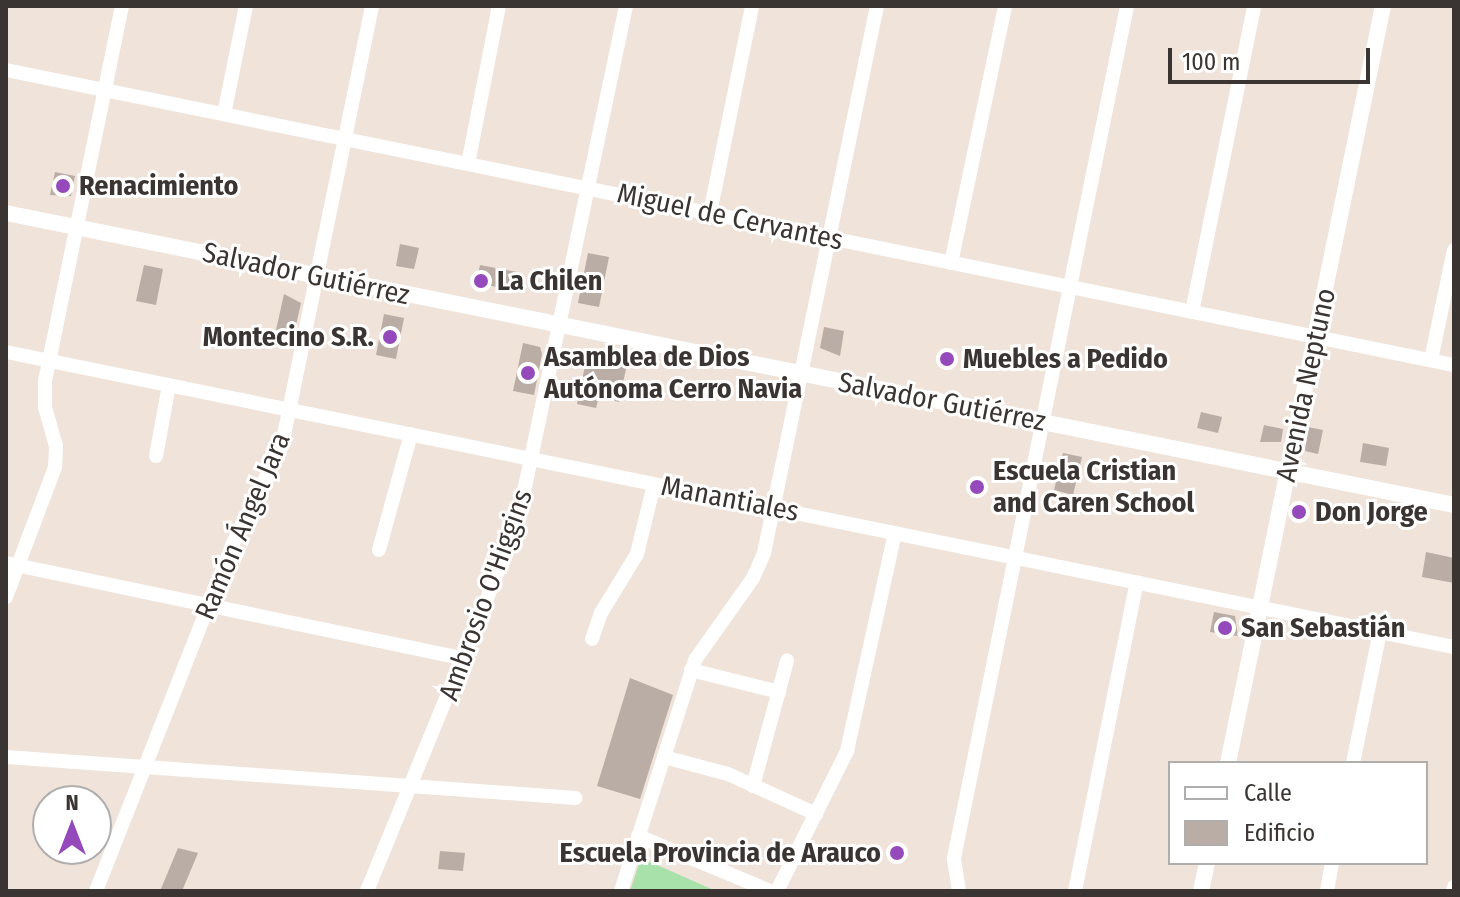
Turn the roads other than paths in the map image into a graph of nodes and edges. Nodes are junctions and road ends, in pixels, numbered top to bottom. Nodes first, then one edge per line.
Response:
1 (122, 6) edge
2 (246, 6) edge
3 (372, 6) edge
4 (499, 6) edge
5 (626, 6) edge
6 (752, 6) edge
7 (877, 6) edge
8 (1005, 6) edge
9 (1127, 6) edge
10 (1254, 6) edge
11 (1383, 6) edge
12 (6, 70) edge
13 (104, 90) junction
14 (224, 114) junction
15 (344, 139) junction
16 (468, 164) junction
17 (589, 189) junction
18 (6, 213) edge
19 (710, 213) junction
20 (76, 227) junction
21 (829, 238) junction
22 (1454, 250) edge
23 (951, 263) junction
24 (317, 276) junction
25 (1072, 287) junction
26 (1192, 312) junction
27 (561, 326) junction
28 (1315, 337) junction
29 (6, 352) edge
30 (1431, 360) junction
31 (49, 361) junction
32 (1454, 365) edge
33 (801, 374) junction
34 (169, 385) junction
35 (290, 410) junction
36 (1044, 422) junction
37 (411, 434) junction
38 (156, 456) dead end
39 (533, 460) junction
40 (1288, 472) junction
41 (654, 484) junction
42 (1454, 505) edge
43 (774, 508) junction
44 (895, 533) junction
45 (379, 550) dead end
46 (1016, 558) junction
47 (12, 564) edge
48 (1137, 582) junction
49 (6, 597) edge
50 (208, 606) junction
51 (1260, 608) junction
52 (1380, 632) junction
53 (592, 639) dead end
54 (1454, 647) edge
55 (464, 659) junction
56 (787, 661) dead end
57 (691, 670) junction
58 (779, 692) junction
59 (6, 757) edge
60 (664, 757) junction
61 (1228, 761) edge
62 (1353, 761) edge
63 (145, 767) junction
64 (753, 786) junction
65 (411, 787) junction
66 (576, 798) dead end
67 (816, 814) junction
68 (638, 836) junction
69 (1207, 865) edge
70 (1332, 865) edge
71 (96, 891) edge
72 (367, 891) edge
73 (621, 891) edge
74 (770, 891) edge
75 (777, 891) edge
76 (959, 891) edge
77 (1075, 891) edge
78 (1201, 891) edge
79 (1327, 891) edge

1 - 13 street
2 - 14 street
3 - 15 street, Ramón Ángel Jara
4 - 16 street
5 - 17 street, Ambrosio O'Higgins
6 - 19 street
7 - 21 street
8 - 23 street
9 - 25 street
10 - 26 street
11 - 28 main road, Avenida Neptuno
12 - 13 street, Miguel de Cervantes
13 - 14 street, Miguel de Cervantes
13 - 20 street
14 - 15 street, Miguel de Cervantes
15 - 16 street, Miguel de Cervantes
15 - 24 street, Ramón Ángel Jara
16 - 17 street, Miguel de Cervantes
17 - 19 street, Miguel de Cervantes
17 - 27 street, Ambrosio O'Higgins
18 - 20 main road, Salvador Gutiérrez
19 - 21 street, Miguel de Cervantes
20 - 24 main road, Salvador Gutiérrez
20 - 31 street
21 - 23 street, Miguel de Cervantes
21 - 33 street
22 - 30 street
23 - 25 street, Miguel de Cervantes
24 - 27 main road, Salvador Gutiérrez
24 - 35 street, Ramón Ángel Jara
25 - 26 street, Miguel de Cervantes
25 - 36 street
26 - 28 street, Miguel de Cervantes
27 - 33 main road, Salvador Gutiérrez
27 - 39 street, Ambrosio O'Higgins
28 - 30 street, Miguel de Cervantes
28 - 40 main road, Avenida Neptuno
29 - 31 street, Manantiales
30 - 32 street, Miguel de Cervantes
31 - 34 street, Manantiales
31 - 47 street
33 - 36 main road, Salvador Gutiérrez
33 - 43 street
34 - 35 street, Manantiales
34 - 38 street
35 - 37 street, Manantiales
35 - 50 street, Ramón Ángel Jara
36 - 40 main road, Salvador Gutiérrez
36 - 46 street
37 - 39 street, Manantiales
37 - 45 street
39 - 41 street, Manantiales
39 - 55 street, Ambrosio O'Higgins
40 - 42 main road, Salvador Gutiérrez
40 - 51 main road, Avenida Neptuno
41 - 43 street, Manantiales
41 - 53 street
43 - 44 street, Manantiales
43 - 57 street
44 - 46 street, Manantiales
44 - 67 street
46 - 48 street, Manantiales
46 - 76 street
47 - 49 street
47 - 50 street
48 - 51 street, Manantiales
48 - 77 street
50 - 55 street
50 - 63 street, Ramón Ángel Jara
51 - 52 street, Manantiales
51 - 61 main road, Avenida Neptuno
52 - 54 street, Manantiales
52 - 62 street
55 - 65 street, Ambrosio O'Higgins
56 - 58 street
57 - 58 street
57 - 60 street
58 - 64 street
59 - 63 street
60 - 64 street
60 - 68 street
63 - 65 street
63 - 71 street, Ramón Ángel Jara
64 - 67 street
65 - 66 street
65 - 72 street, Ambrosio O'Higgins
67 - 75 street
68 - 73 street
68 - 74 street
69 - 78 main road
70 - 79 street

